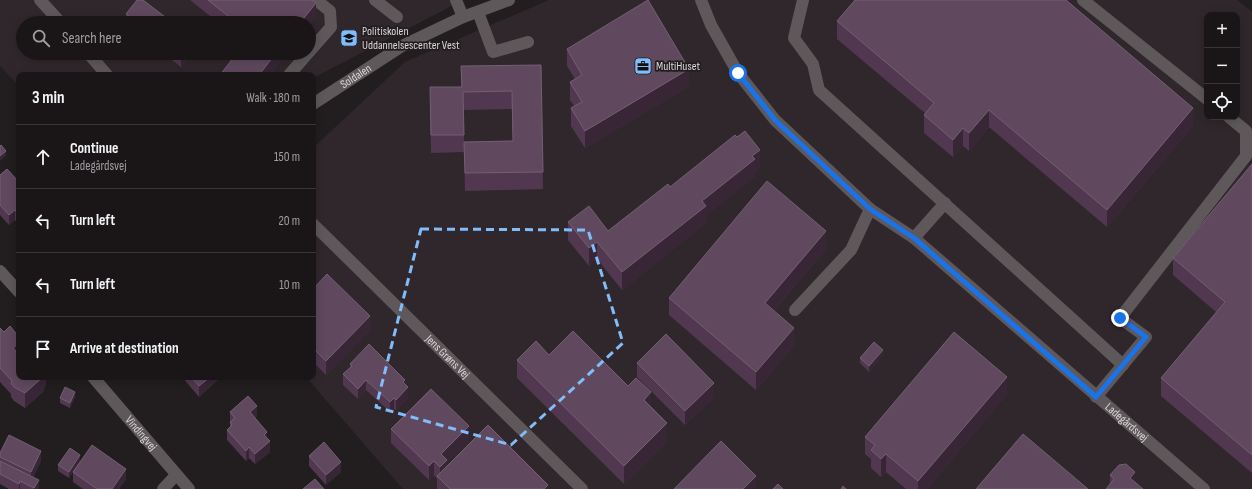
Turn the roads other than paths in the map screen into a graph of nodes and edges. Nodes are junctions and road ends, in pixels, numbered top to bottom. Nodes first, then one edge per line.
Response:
1 (40, 0) edge
2 (316, 0) edge
3 (375, 0) edge
4 (456, 0) edge
5 (509, 0) edge
6 (701, 0) edge
7 (803, 0) edge
8 (1084, 0) edge
9 (478, 12) junction
10 (55, 16) edge
11 (397, 17) dead end
12 (463, 17) junction
13 (528, 42) dead end
14 (316, 44) edge
15 (94, 60) edge
16 (302, 60) edge
17 (104, 72) edge
18 (292, 72) edge
19 (1204, 97) edge
20 (316, 102) edge
21 (1233, 120) edge
22 (945, 203) junction
23 (870, 209) junction
24 (316, 227) edge
25 (914, 238) junction
26 (0, 271) edge
27 (16, 289) edge
28 (795, 310) dead end
29 (1123, 365) junction
30 (96, 380) edge
31 (1096, 397) junction
32 (176, 475) junction
33 (164, 489) edge
34 (189, 489) edge
35 (582, 489) edge
36 (1204, 489) edge

1 - 10 street
2 - 14 street
3 - 11 street
4 - 12 street
5 - 9 street, Soldalen
6 - 23 street, Ladegårdsvej
7 - 22 street
8 - 19 street
9 - 12 street, Soldalen
9 - 13 street
12 - 20 street, Soldalen
15 - 17 street
16 - 18 street
21 - 29 street
22 - 25 street
22 - 29 street
23 - 25 street, Ladegårdsvej
23 - 28 street
24 - 35 street, Jens Grøns Vej
25 - 31 street, Ladegårdsvej
26 - 27 street
29 - 31 street
30 - 32 street, Vindingvej
31 - 36 street, Ladegårdsvej
32 - 33 street
32 - 34 street, Vindingvej

